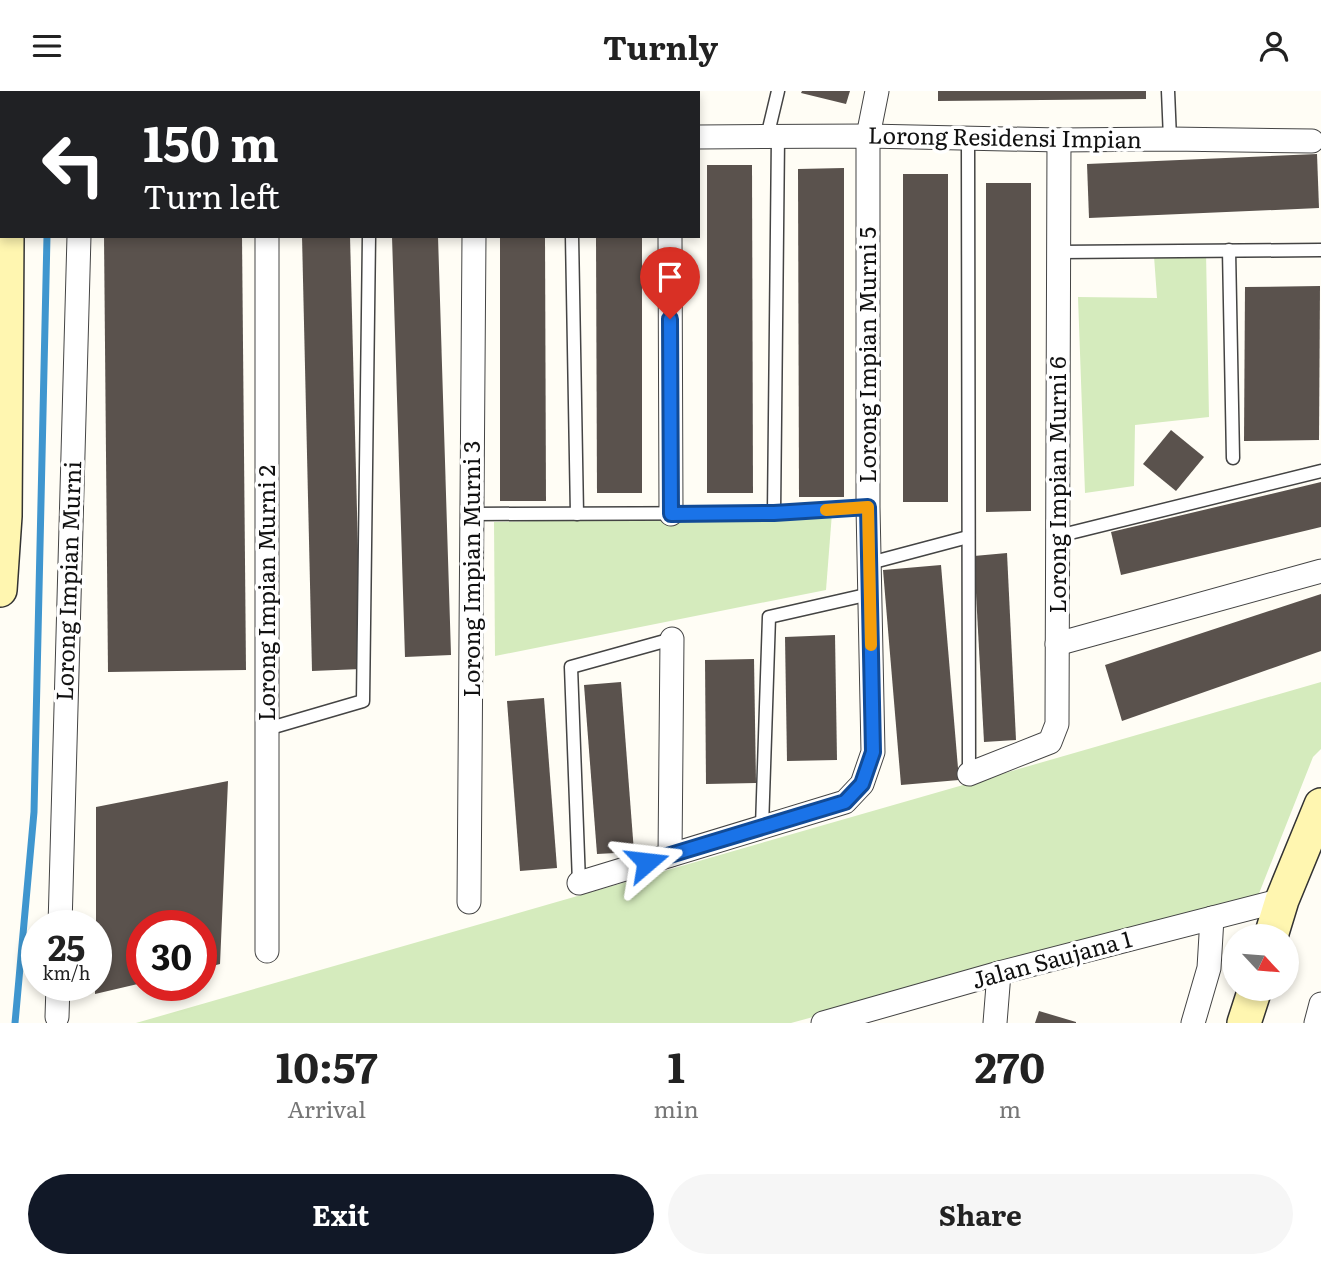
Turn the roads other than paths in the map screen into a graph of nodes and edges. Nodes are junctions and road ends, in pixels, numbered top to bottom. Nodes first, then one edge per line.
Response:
1 (778, 91) edge
2 (877, 91) edge
3 (1168, 91) edge
4 (868, 136) junction
5 (700, 137) edge
6 (772, 137) junction
7 (968, 139) junction
8 (1170, 139) junction
9 (1059, 141) junction
10 (1316, 145) edge
11 (7, 238) edge
12 (79, 238) edge
13 (267, 238) edge
14 (369, 238) edge
15 (474, 238) edge
16 (572, 238) edge
17 (670, 238) edge
18 (1229, 250) junction
19 (1321, 250) edge
20 (1059, 252) junction
21 (1233, 458) dead end
22 (1321, 471) edge
23 (868, 507) junction
24 (774, 513) junction
25 (472, 514) junction
26 (577, 514) junction
27 (671, 514) junction
28 (2, 516) edge
29 (968, 537) junction
30 (1058, 537) junction
31 (870, 562) junction
32 (1321, 571) edge
33 (0, 590) edge
34 (870, 594) junction
35 (672, 639) joint
36 (1057, 644) junction
37 (267, 729) junction
38 (969, 774) joint
39 (1321, 805) edge
40 (762, 827) junction
41 (670, 855) junction
42 (579, 883) joint
43 (1282, 900) junction
44 (469, 902) dead end
45 (60, 910) edge
46 (1212, 918) junction
47 (1275, 924) edge
48 (267, 951) dead end
49 (999, 973) junction
50 (58, 1001) edge
51 (1251, 1001) edge
52 (1321, 1004) edge
53 (57, 1017) dead end
54 (823, 1023) edge
55 (995, 1023) edge
56 (1193, 1023) edge
57 (1244, 1023) edge
58 (1316, 1023) edge

1 - 6 lane
2 - 4 street, Lorong Impian Murni 5
3 - 8 lane
4 - 6 street, Lorong Residensi Impian
4 - 7 street, Lorong Residensi Impian
4 - 23 street, Lorong Impian Murni 5
5 - 6 street, Lorong Residensi Impian
6 - 24 lane
7 - 9 street, Lorong Residensi Impian
7 - 29 lane
8 - 9 street, Lorong Residensi Impian
8 - 10 street, Lorong Residensi Impian
9 - 20 street, Lorong Impian Murni 6
11 - 28 street
12 - 45 street, Lorong Impian Murni
13 - 37 street, Lorong Impian Murni 2
14 - 37 lane
15 - 25 street, Lorong Impian Murni 3
16 - 26 lane
17 - 27 street
18 - 19 lane
18 - 20 lane
18 - 21 lane
20 - 30 street, Lorong Impian Murni 6
22 - 30 lane
23 - 24 lane
23 - 31 street, Lorong Impian Murni 5
24 - 27 lane
25 - 26 lane
25 - 44 street, Lorong Impian Murni 3
26 - 27 lane
28 - 33 street
29 - 31 lane
29 - 38 lane
30 - 36 street, Lorong Impian Murni 6
31 - 34 street, Lorong Impian Murni 5
32 - 36 street
34 - 40 street, Lorong Impian Murni 5
34 - 40 lane
35 - 41 street
35 - 42 lane
36 - 38 street, Lorong Impian Murni 6
37 - 48 street, Lorong Impian Murni 2
39 - 43 street
40 - 41 street, Lorong Impian Murni 5
41 - 42 street, Lorong Impian Murni 5
43 - 46 street, Jalan Saujana 1
43 - 47 street
46 - 49 street, Jalan Saujana 1
46 - 56 street
49 - 54 street, Jalan Saujana 1
49 - 55 street
50 - 53 street
51 - 57 street
52 - 58 street

